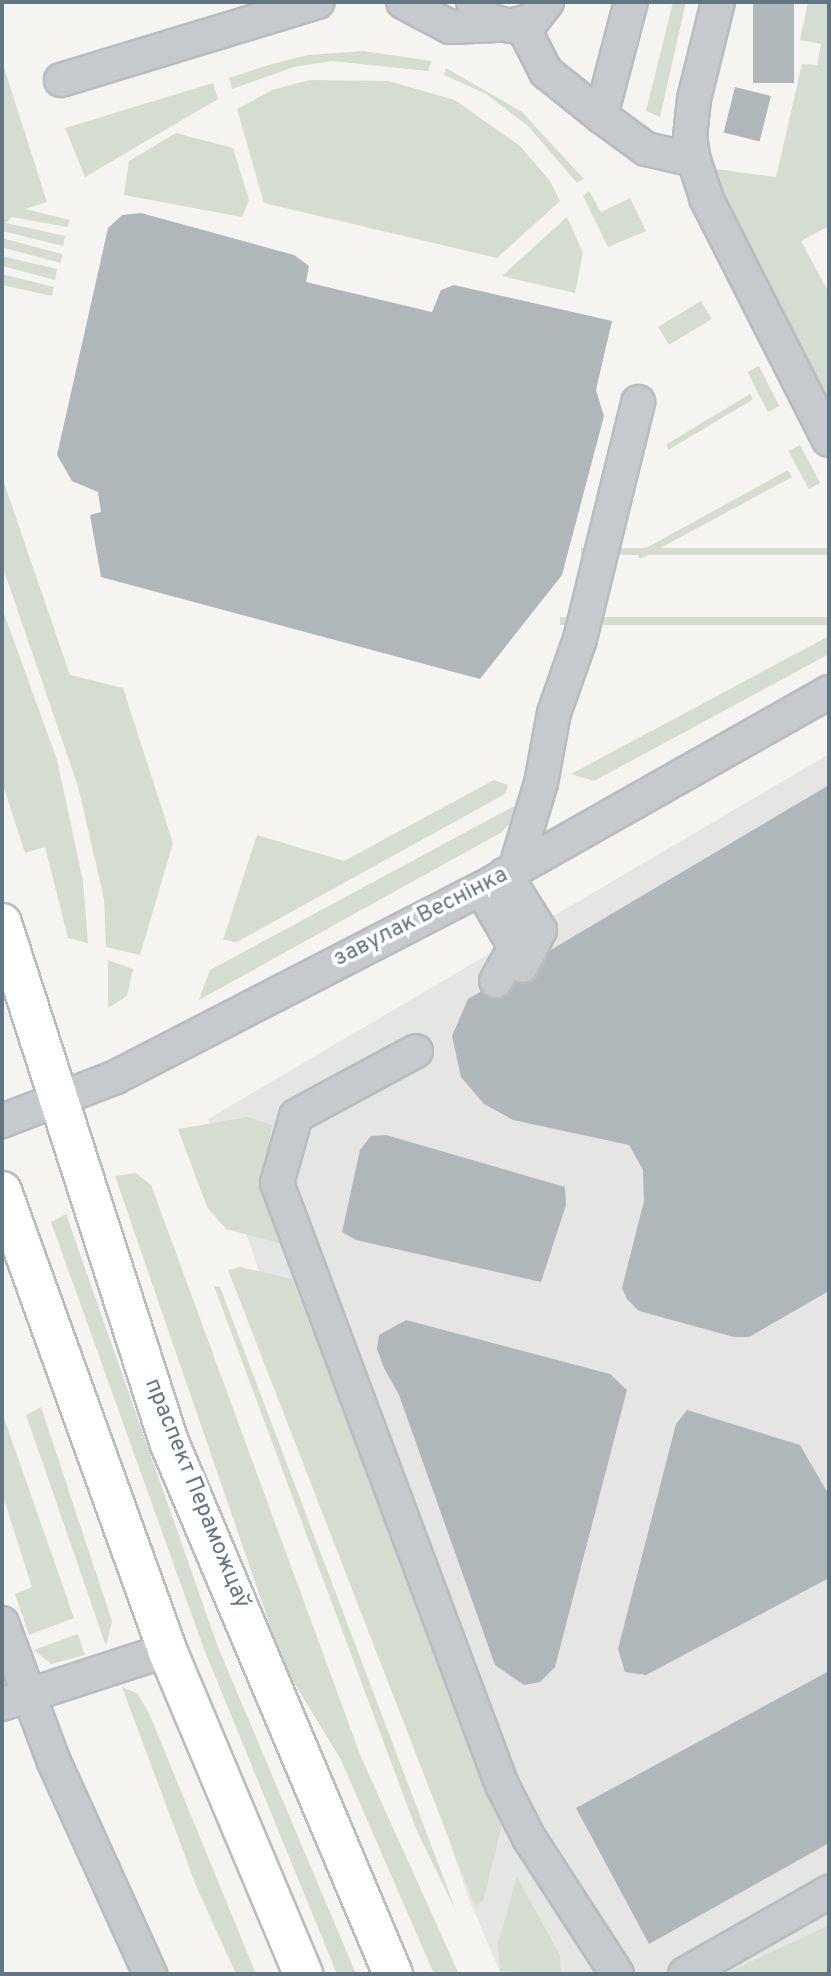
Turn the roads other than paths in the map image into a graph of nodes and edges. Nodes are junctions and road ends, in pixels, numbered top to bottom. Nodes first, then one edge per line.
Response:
1 (317, 2) edge
2 (403, 2) edge
3 (473, 2) edge
4 (547, 2) edge
5 (631, 2) edge
6 (718, 2) edge
7 (510, 25) junction
8 (61, 80) dead end
9 (601, 116) junction
10 (694, 160) junction
11 (638, 402) dead end
12 (829, 440) edge
13 (829, 694) edge
14 (500, 877) junction
15 (2, 923) edge
16 (509, 973) dead end
17 (416, 1051) dead end
18 (55, 1101) junction
19 (2, 1121) edge
20 (2, 1191) edge
21 (2, 1623) edge
22 (167, 1650) junction
23 (15, 1700) edge
24 (829, 1892) edge
25 (393, 1967) edge
26 (150, 1974) edge
27 (303, 1974) edge
28 (617, 1974) edge
29 (685, 1974) edge

1 - 8 street
2 - 7 street
3 - 7 street
4 - 7 street
5 - 9 street
6 - 10 street
7 - 9 street
9 - 10 street
10 - 12 street
11 - 14 street
13 - 14 street, завулак Веснінка
14 - 16 street
14 - 18 street, завулак Веснінка
15 - 18 main road, праспект Пераможцаў
17 - 28 street
18 - 19 street, завулак Веснінка
18 - 25 main road, праспект Пераможцаў
20 - 22 main road
21 - 23 street
22 - 23 street
22 - 27 main road
23 - 26 street
24 - 29 street

